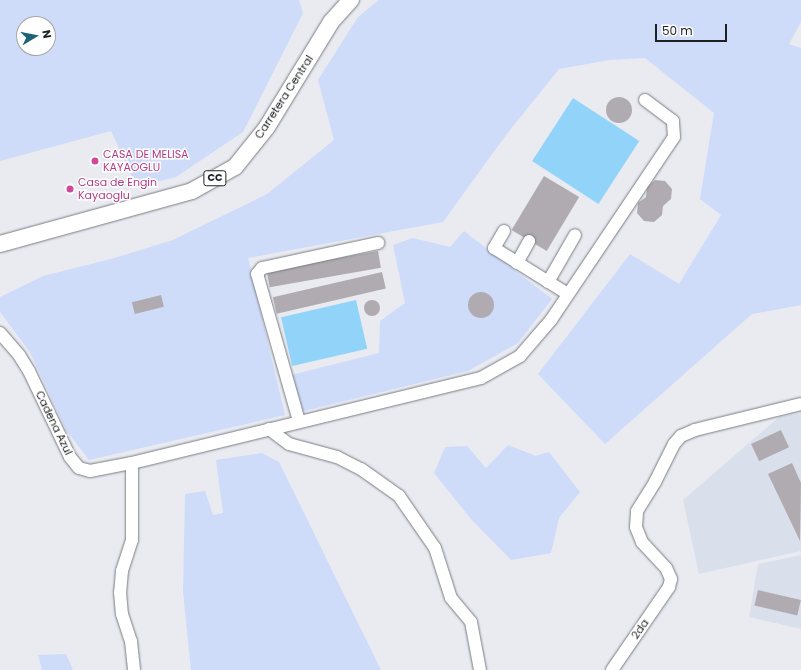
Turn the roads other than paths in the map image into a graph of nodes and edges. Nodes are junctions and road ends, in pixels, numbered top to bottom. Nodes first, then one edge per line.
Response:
1 (351, 0) edge
2 (645, 100) dead end
3 (504, 231) dead end
4 (575, 236) dead end
5 (529, 241) dead end
6 (378, 242) dead end
7 (0, 244) edge
8 (517, 263) junction
9 (548, 282) junction
10 (568, 294) junction
11 (0, 333) edge
12 (801, 404) edge
13 (299, 422) junction
14 (269, 429) junction
15 (132, 463) junction
16 (134, 670) edge
17 (480, 670) edge
18 (612, 670) edge

1 - 7 main road, Carretera Central / CC
2 - 10 street, Cadena Azul
3 - 8 street
4 - 9 street
5 - 8 street
6 - 13 street
8 - 9 street
9 - 10 street
10 - 13 street, Cadena Azul
11 - 15 street, Cadena Azul
12 - 18 street, 2da
13 - 14 street, Cadena Azul
14 - 15 street, Cadena Azul
14 - 17 street
15 - 16 street

